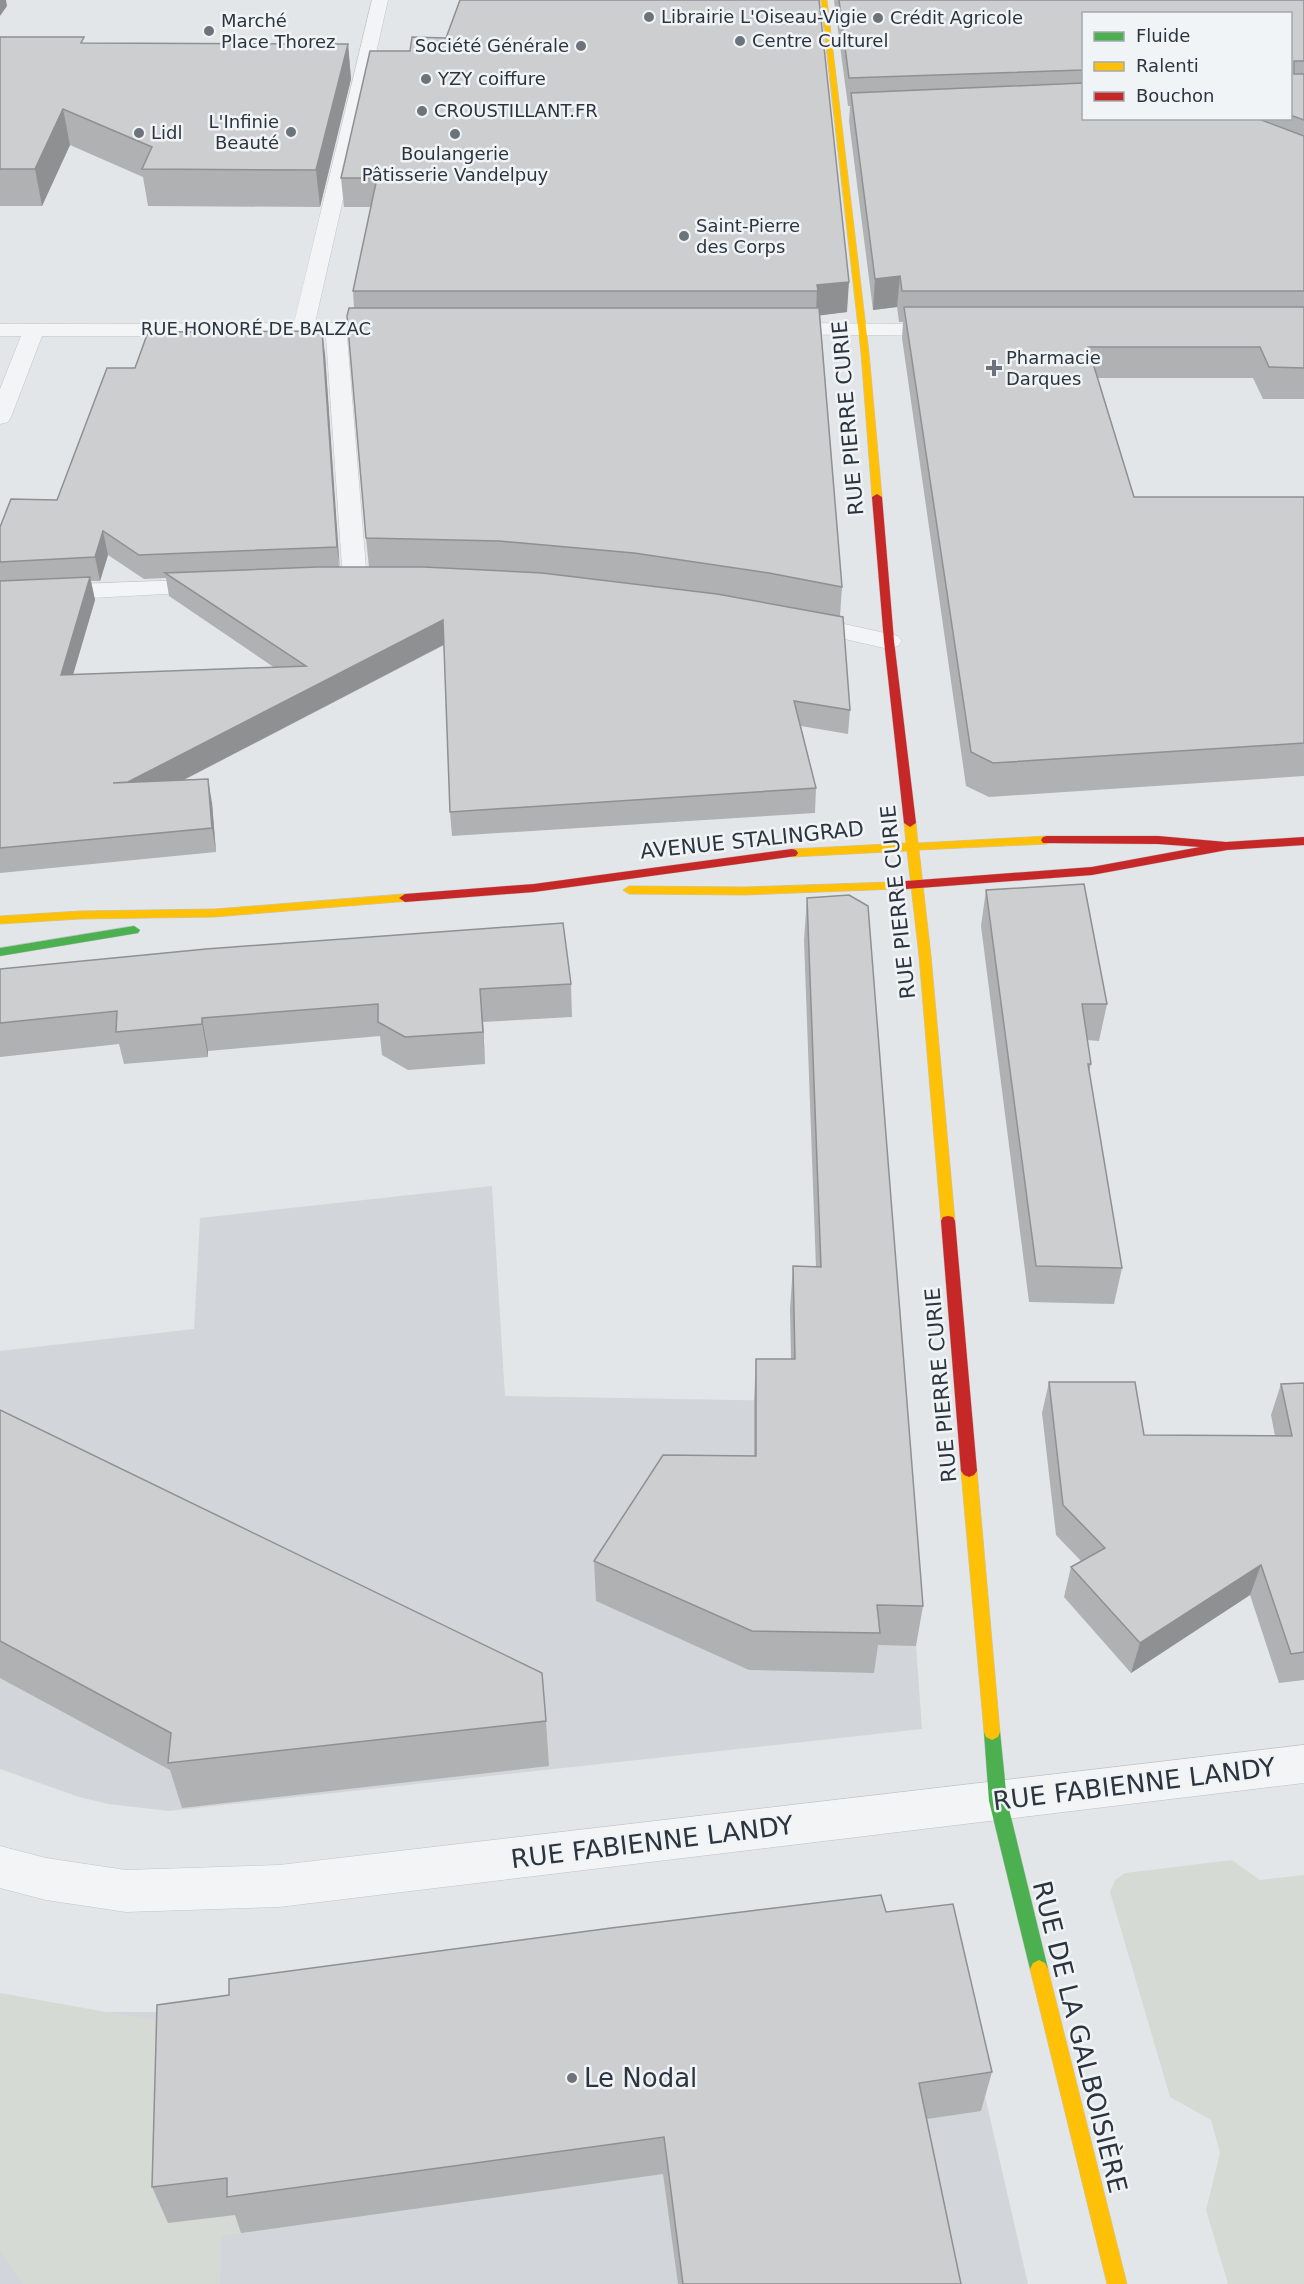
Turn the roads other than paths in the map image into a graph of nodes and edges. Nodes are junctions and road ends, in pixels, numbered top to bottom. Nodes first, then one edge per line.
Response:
1 (380, 0) edge
2 (824, 0) edge
3 (303, 329) junction
4 (336, 329) junction
5 (414, 329) edge
6 (750, 329) edge
7 (0, 330) edge
8 (34, 330) junction
9 (861, 330) junction
10 (969, 330) edge
11 (0, 417) edge
12 (356, 581) edge
13 (233, 586) edge
14 (0, 595) edge
15 (775, 617) edge
16 (889, 641) junction
17 (1304, 841) edge
18 (914, 846) junction
19 (1226, 846) junction
20 (917, 883) junction
21 (534, 888) junction
22 (215, 913) junction
23 (0, 920) edge
24 (0, 952) edge
25 (1304, 1764) edge
26 (998, 1801) junction
27 (0, 1867) edge
28 (1117, 2284) edge

1 - 3 street
2 - 9 street, RUE PIERRE CURIE
3 - 4 street, RUE HONORÉ DE BALZAC
3 - 8 street, RUE HONORÉ DE BALZAC
4 - 5 street, RUE HONORÉ DE BALZAC
4 - 12 street
6 - 9 street
7 - 8 street, RUE HONORÉ DE BALZAC
8 - 11 street
9 - 10 street
9 - 16 street, RUE PIERRE CURIE
13 - 14 street
15 - 16 street
16 - 18 street, RUE PIERRE CURIE
17 - 19 street, AVENUE STALINGRAD
18 - 19 street, AVENUE STALINGRAD
18 - 20 street, RUE PIERRE CURIE
18 - 21 street, AVENUE STALINGRAD
19 - 20 street, AVENUE STALINGRAD
20 - 21 street, AVENUE STALINGRAD
20 - 26 street, RUE PIERRE CURIE
21 - 22 street, AVENUE STALINGRAD
22 - 23 street, AVENUE STALINGRAD
22 - 24 street, AVENUE STALINGRAD
25 - 26 street, RUE FABIENNE LANDY
26 - 27 street, RUE FABIENNE LANDY
26 - 28 street, RUE DE LA GALBOISIÈRE

